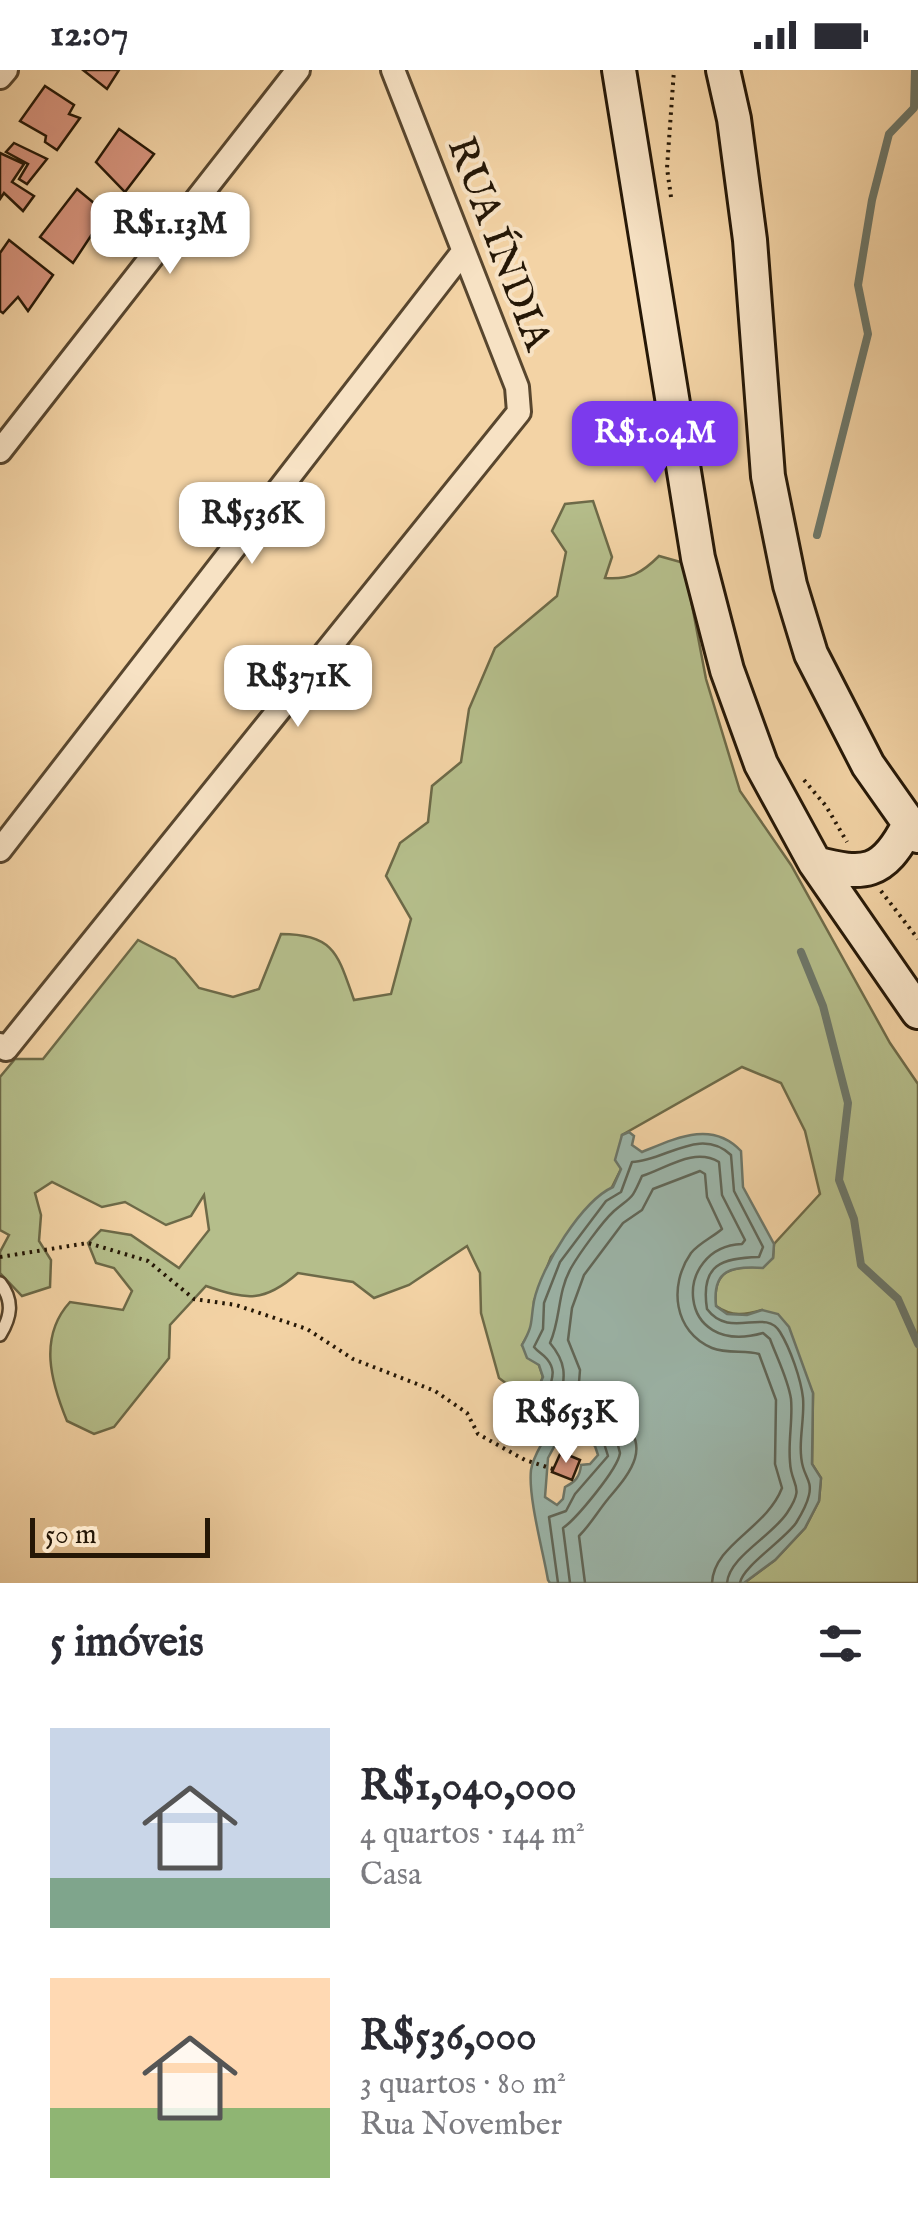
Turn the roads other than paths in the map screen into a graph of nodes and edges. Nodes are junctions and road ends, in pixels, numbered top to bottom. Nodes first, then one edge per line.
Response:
1 (6, 70) edge
2 (298, 70) edge
3 (393, 70) edge
4 (619, 70) edge
5 (723, 70) edge
6 (0, 78) edge
7 (463, 252) junction
8 (0, 451) edge
9 (915, 827) edge
10 (0, 850) edge
11 (815, 862) junction
12 (918, 1012) edge
13 (3, 1047) edge
14 (0, 1283) edge
15 (0, 1335) edge

1 - 6 street
2 - 8 street
3 - 7 street, RUA ÍNDIA
4 - 11 main road
5 - 9 main road
7 - 10 street
7 - 13 street, RUA ÍNDIA
9 - 11 main road
11 - 12 main road
14 - 15 lane

